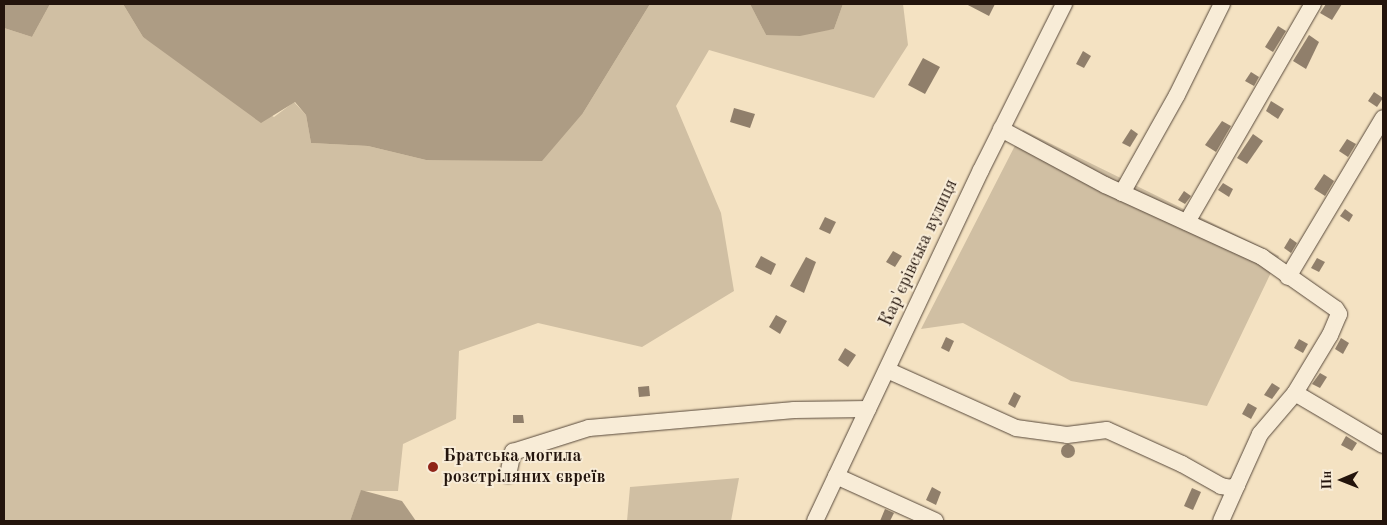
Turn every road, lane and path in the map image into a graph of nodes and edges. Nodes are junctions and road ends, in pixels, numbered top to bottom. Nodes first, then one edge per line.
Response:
1 (1064, 4) edge
2 (1222, 4) edge
3 (1314, 4) edge
4 (1383, 118) edge
5 (1001, 129) junction
6 (1122, 193) junction
7 (1187, 222) junction
8 (1288, 277) junction
9 (887, 370) junction
10 (1295, 392) junction
11 (868, 409) junction
12 (1383, 445) edge
13 (508, 475) dead end
14 (836, 476) junction
15 (1237, 485) junction
16 (815, 521) edge
17 (935, 521) edge
18 (1221, 521) edge

1 - 5 street, Кар'єрівська вулиця
2 - 6 street
3 - 7 street
4 - 8 street
5 - 6 street
5 - 9 street, Кар'єрівська вулиця
6 - 7 street
7 - 8 street
8 - 10 street
9 - 11 street, Кар'єрівська вулиця
9 - 15 street
10 - 12 street
10 - 15 street
11 - 13 street
11 - 14 street, Кар'єрівська вулиця
14 - 16 street, Кар'єрівська вулиця
14 - 17 street
15 - 18 street

